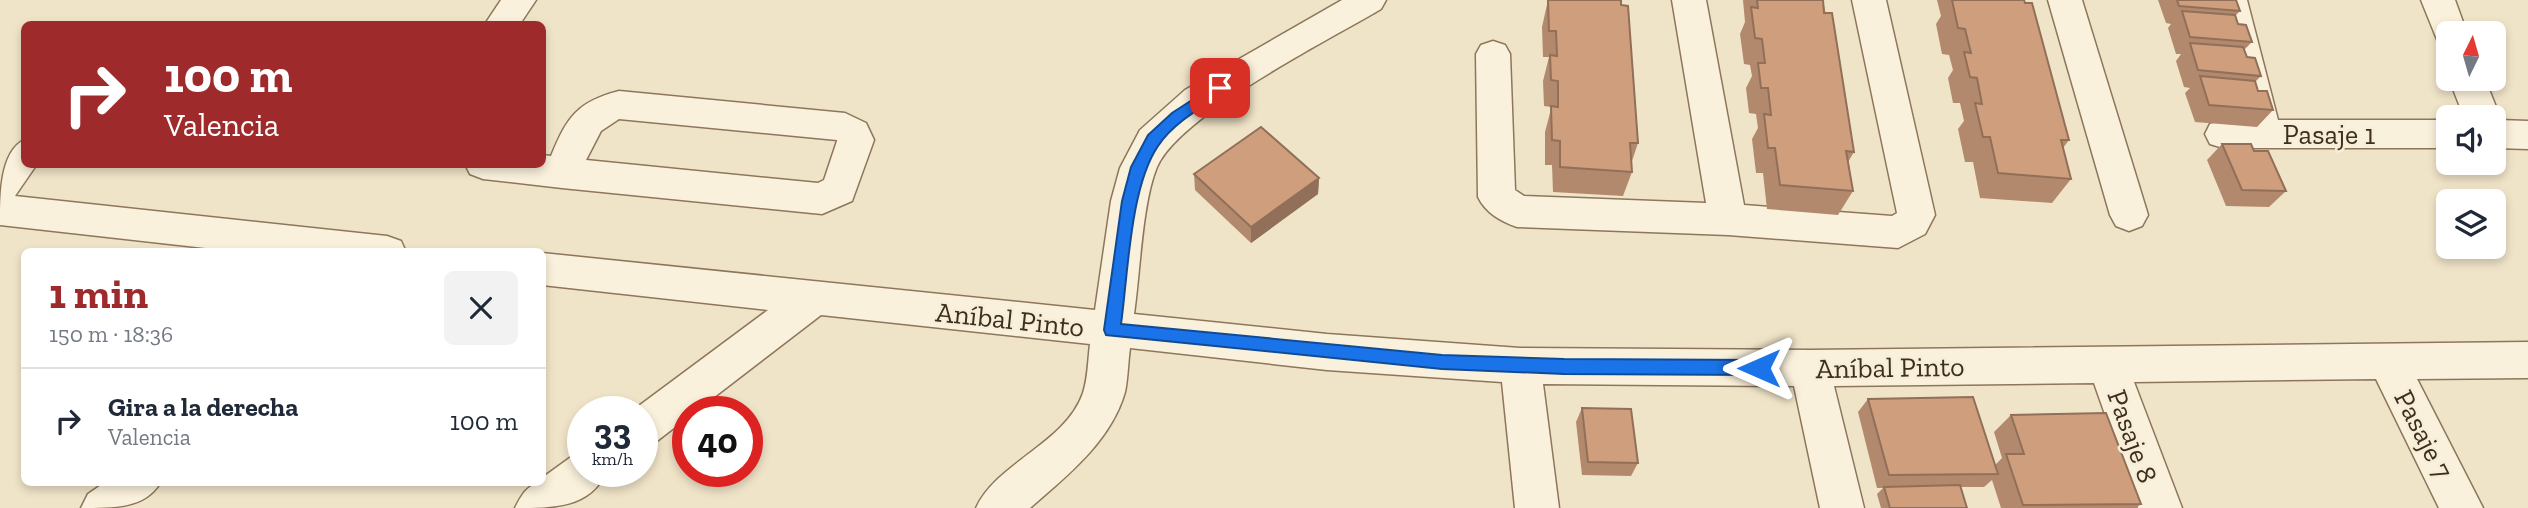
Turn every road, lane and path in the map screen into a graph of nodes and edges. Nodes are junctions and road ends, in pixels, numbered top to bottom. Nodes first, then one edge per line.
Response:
1 (519, 0) edge
2 (1369, 0) edge
3 (1689, 0) edge
4 (1869, 0) edge
5 (2065, 0) edge
6 (2230, 0) edge
7 (2438, 0) edge
8 (504, 21) edge
9 (2446, 21) edge
10 (1493, 54) dead end
11 (21, 133) edge
12 (2223, 134) dead end
13 (2263, 134) junction
14 (2436, 134) edge
15 (2506, 134) edge
16 (2528, 135) edge
17 (0, 151) edge
18 (21, 159) edge
19 (518, 168) edge
20 (562, 173) junction
21 (0, 188) edge
22 (0, 210) edge
23 (2129, 215) dead end
24 (1728, 219) junction
25 (350, 248) edge
26 (546, 269) edge
27 (814, 298) junction
28 (1112, 330) junction
29 (2387, 360) junction
30 (2528, 360) edge
31 (2107, 363) junction
32 (1520, 366) junction
33 (1810, 368) junction
34 (658, 416) edge
35 (567, 485) edge
36 (135, 486) edge
37 (103, 508) edge
38 (537, 508) edge
39 (998, 508) edge
40 (1537, 508) edge
41 (1842, 508) edge
42 (2160, 508) edge
43 (2461, 508) edge

1 - 8 street
2 - 28 street
3 - 24 street
4 - 24 street
5 - 23 street
6 - 13 street, Pasaje 1
7 - 9 street
10 - 24 street
11 - 17 street
12 - 13 street
13 - 14 street, Pasaje 1
15 - 16 street
18 - 21 street
19 - 20 street
20 - 20 street
22 - 25 street
26 - 27 street, Aníbal Pinto
27 - 28 street, Aníbal Pinto
27 - 34 street
28 - 32 street, Aníbal Pinto
28 - 39 street
29 - 30 street, Aníbal Pinto
29 - 31 street, Aníbal Pinto
29 - 43 street, Pasaje 7
31 - 33 street, Aníbal Pinto
31 - 42 street, Pasaje 8
32 - 33 street, Aníbal Pinto
32 - 40 street
33 - 41 street
35 - 38 street
36 - 37 street

